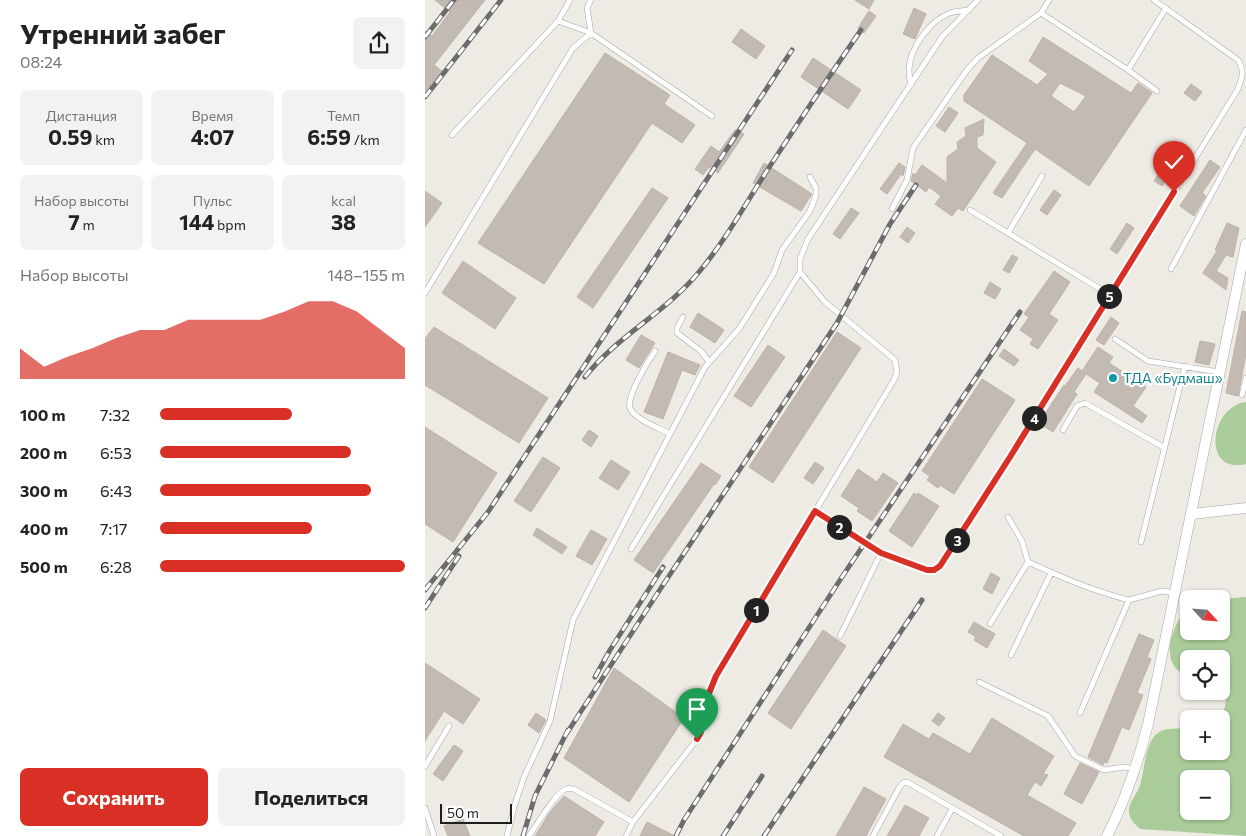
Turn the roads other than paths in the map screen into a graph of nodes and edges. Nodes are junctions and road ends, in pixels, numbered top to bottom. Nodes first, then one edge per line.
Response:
1 (570, 0) edge
2 (591, 0) edge
3 (978, 0) edge
4 (1049, 0) edge
5 (1154, 0) edge
6 (1165, 8) junction
7 (970, 10) junction
8 (1041, 13) junction
9 (558, 21) junction
10 (591, 33) junction
11 (1128, 70) junction
12 (911, 85) junction
13 (1157, 91) dead end
14 (712, 116) dead end
15 (1246, 130) edge
16 (452, 135) dead end
17 (1042, 176) dead end
18 (811, 177) dead end
19 (892, 209) dead end
20 (970, 210) dead end
21 (1008, 233) junction
22 (1246, 244) edge
23 (1171, 269) dead end
24 (800, 272) junction
25 (425, 293) edge
26 (1110, 295) junction
27 (683, 317) dead end
28 (1115, 339) dead end
29 (655, 351) dead end
30 (709, 362) junction
31 (1185, 366) junction
32 (1219, 372) junction
33 (1246, 378) edge
34 (1245, 389) edge
35 (1242, 395) dead end
36 (1063, 430) dead end
37 (670, 434) junction
38 (1165, 448) junction
39 (1246, 508) edge
40 (815, 511) junction
41 (1192, 514) junction
42 (1008, 517) dead end
43 (1141, 542) dead end
44 (631, 549) dead end
45 (881, 553) junction
46 (1028, 562) junction
47 (1051, 572) junction
48 (1175, 593) junction
49 (1129, 600) junction
50 (990, 624) dead end
51 (840, 636) dead end
52 (1011, 655) dead end
53 (979, 682) dead end
54 (1080, 713) dead end
55 (449, 726) dead end
56 (425, 766) edge
57 (1134, 769) junction
58 (425, 808) edge
59 (952, 809) junction
60 (633, 822) junction
61 (434, 836) edge
62 (507, 836) edge
63 (529, 836) edge
64 (626, 836) edge
65 (873, 836) edge
66 (937, 836) edge
67 (1001, 836) edge
68 (1107, 836) edge

1 - 9 lane
2 - 10 lane
3 - 7 lane
4 - 8 lane
5 - 6 lane
6 - 11 lane
6 - 26 lane
7 - 12 lane
7 - 12 lane
8 - 11 lane
8 - 19 lane
9 - 10 lane
9 - 16 lane
10 - 14 lane
10 - 25 lane
11 - 13 lane
12 - 24 lane
15 - 23 lane
17 - 21 lane
18 - 30 lane
20 - 21 lane
21 - 26 lane
22 - 32 street
24 - 40 lane
24 - 44 lane
26 - 45 lane
27 - 30 lane
28 - 31 lane
29 - 37 lane
30 - 37 lane
31 - 32 lane
31 - 38 lane
32 - 41 street
33 - 34 lane
34 - 35 lane
36 - 38 lane
37 - 62 lane
38 - 43 lane
39 - 41 street
40 - 45 lane
40 - 60 lane
41 - 48 street
42 - 46 lane
45 - 51 lane
46 - 47 lane
46 - 50 lane
47 - 49 lane
47 - 52 lane
48 - 49 lane
48 - 57 street
49 - 54 lane
53 - 57 lane
55 - 56 lane
57 - 68 street
58 - 61 lane
59 - 65 lane
59 - 66 lane
59 - 67 lane
60 - 63 lane
60 - 64 lane

